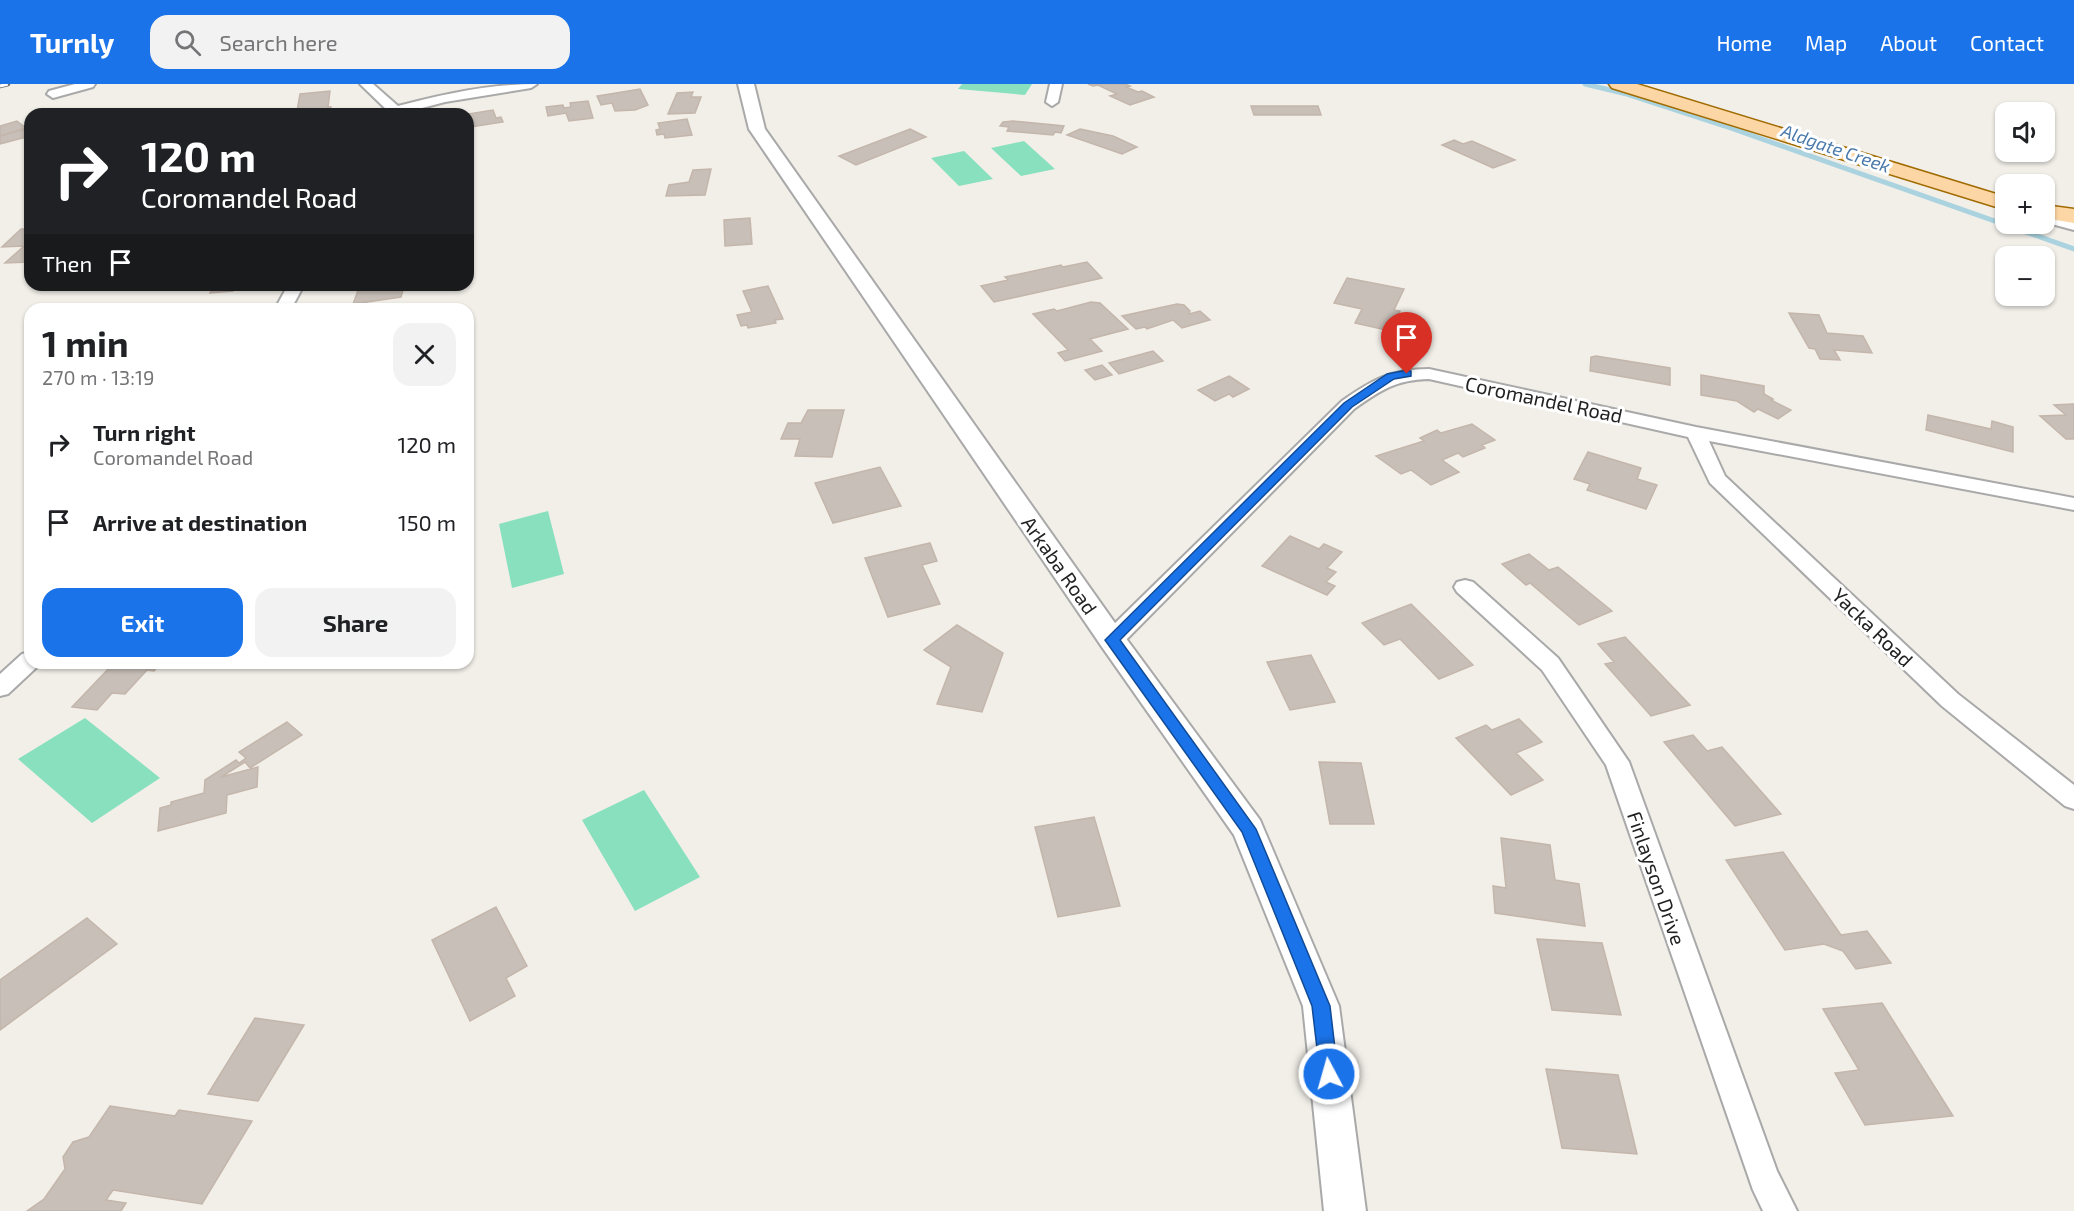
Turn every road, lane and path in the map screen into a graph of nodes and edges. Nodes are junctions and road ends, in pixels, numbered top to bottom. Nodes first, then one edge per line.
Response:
1 (89, 84) edge
2 (366, 84) edge
3 (531, 84) edge
4 (746, 84) edge
5 (1056, 84) edge
6 (1618, 84) edge
7 (53, 94) dead end
8 (1052, 102) dead end
9 (389, 108) edge
10 (408, 108) edge
11 (1995, 201) edge
12 (2055, 213) edge
13 (2074, 216) edge
14 (2055, 220) edge
15 (2074, 226) edge
16 (1696, 433) junction
17 (2074, 504) edge
18 (1465, 587) dead end
19 (1112, 640) junction
20 (24, 666) edge
21 (0, 688) edge
22 (2074, 799) edge
23 (1345, 1211) edge
24 (1780, 1211) edge

1 - 7 street
2 - 9 street
3 - 10 street
4 - 19 street, Arkaba Road
5 - 8 street
6 - 11 main road
12 - 13 main road
14 - 15 street
16 - 17 street, Coromandel Road
16 - 19 street, Coromandel Road
16 - 22 street, Yacka Road
18 - 24 street, Finlayson Drive
19 - 23 street, Arkaba Road
20 - 21 street

